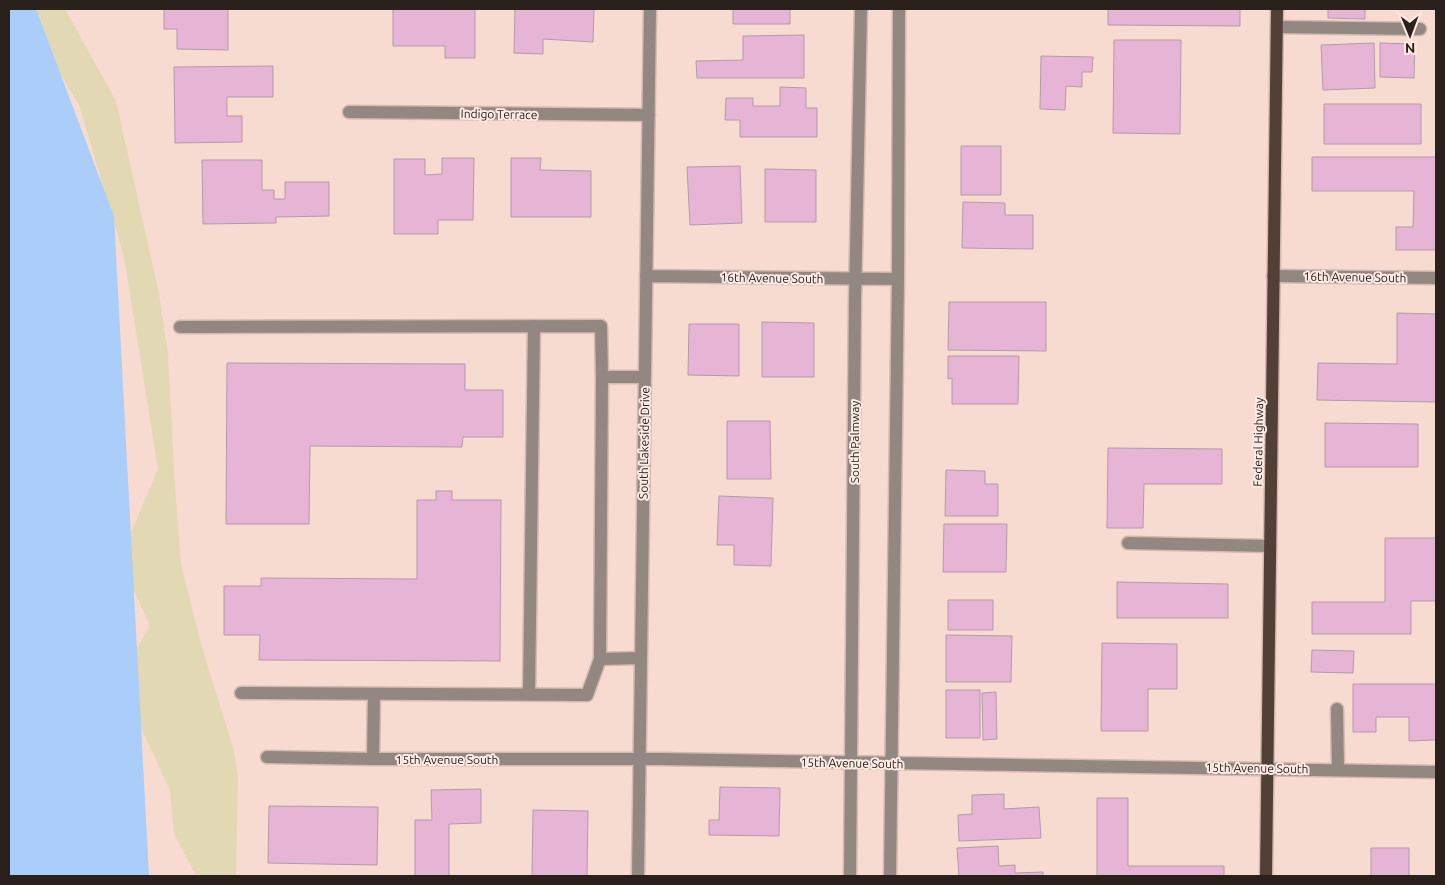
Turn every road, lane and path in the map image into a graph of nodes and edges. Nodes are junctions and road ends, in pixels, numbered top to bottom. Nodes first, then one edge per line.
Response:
1 (650, 9) edge
2 (861, 9) edge
3 (899, 9) edge
4 (1277, 9) edge
5 (1277, 27) junction
6 (1420, 28) dead end
7 (349, 112) dead end
8 (649, 115) junction
9 (646, 276) junction
10 (1273, 276) junction
11 (855, 278) junction
12 (1436, 278) edge
13 (898, 279) junction
14 (180, 326) dead end
15 (534, 326) junction
16 (602, 376) junction
17 (645, 377) junction
18 (1128, 543) dead end
19 (1270, 546) junction
20 (600, 658) junction
21 (641, 658) junction
22 (241, 693) dead end
23 (374, 694) junction
24 (529, 694) junction
25 (1337, 709) dead end
26 (267, 757) dead end
27 (374, 759) junction
28 (639, 759) junction
29 (852, 763) junction
30 (891, 764) junction
31 (1267, 768) junction
32 (1338, 770) junction
33 (1436, 772) edge
34 (638, 876) edge
35 (850, 876) edge
36 (890, 876) edge
37 (1266, 876) edge

1 - 8 street, South Lakeside Drive
2 - 11 street, South Palmway
3 - 13 street
4 - 5 main road, Federal Highway
5 - 6 street
5 - 10 main road, Federal Highway
7 - 8 street, Indigo Terrace
8 - 9 street, South Lakeside Drive
9 - 11 street, 16th Avenue South
9 - 17 street, South Lakeside Drive
10 - 12 street, 16th Avenue South
10 - 19 main road, Federal Highway
11 - 13 street, 16th Avenue South
11 - 29 street, South Palmway
13 - 30 street
14 - 15 street
15 - 16 street
15 - 24 street
16 - 17 street
16 - 20 street
17 - 21 street, South Lakeside Drive
18 - 19 street
19 - 31 main road, Federal Highway
20 - 21 street
20 - 24 street
21 - 28 street, South Lakeside Drive
22 - 23 street
23 - 24 street
23 - 27 street
25 - 32 street
26 - 27 street, 15th Avenue South
27 - 28 street, 15th Avenue South
28 - 29 street, 15th Avenue South
28 - 34 street, South Lakeside Drive
29 - 30 street, 15th Avenue South
29 - 35 street, South Palmway
30 - 31 street, 15th Avenue South
30 - 36 street
31 - 32 street, 15th Avenue South
31 - 37 main road, Federal Highway
32 - 33 street, 15th Avenue South

